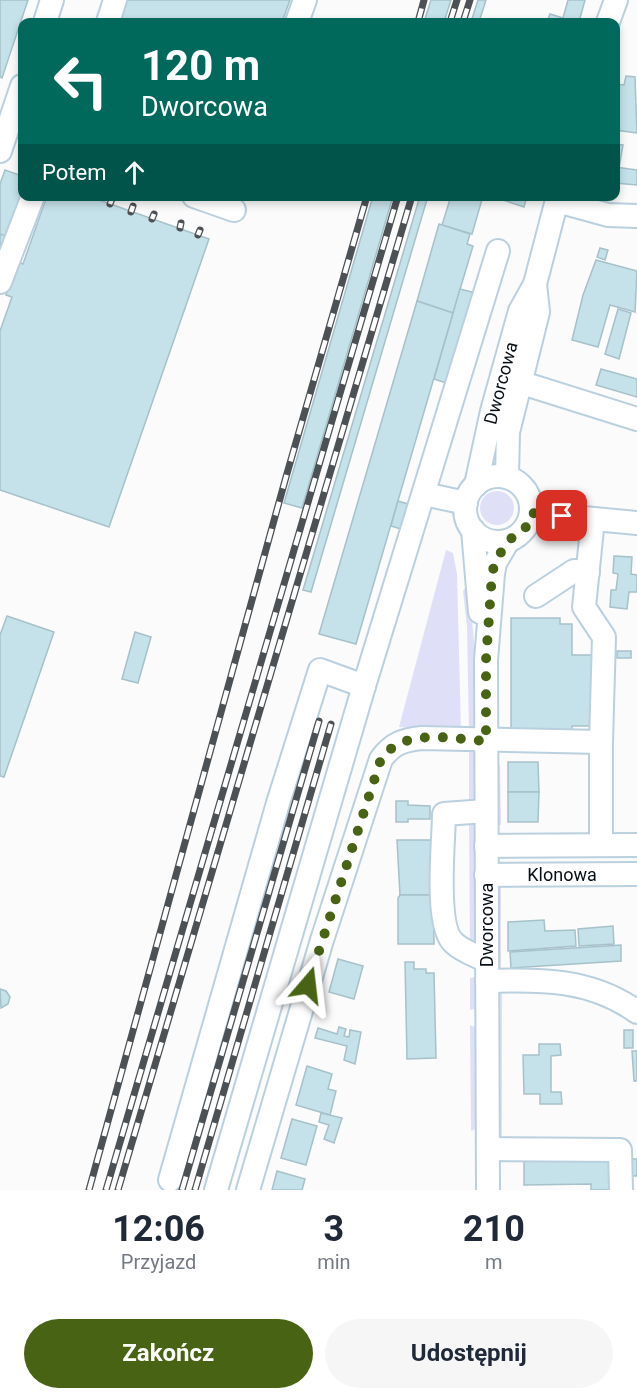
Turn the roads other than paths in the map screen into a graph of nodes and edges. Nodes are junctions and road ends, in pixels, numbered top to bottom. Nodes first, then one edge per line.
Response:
1 (52, 0) edge
2 (115, 0) edge
3 (305, 0) edge
4 (616, 0) edge
5 (46, 18) edge
6 (109, 18) edge
7 (298, 18) edge
8 (609, 18) edge
9 (18, 100) edge
10 (7, 138) edge
11 (31, 201) edge
12 (208, 201) edge
13 (557, 201) edge
14 (565, 201) edge
15 (234, 210) dead end
16 (637, 216) edge
17 (498, 251) dead end
18 (0, 282) edge
19 (536, 284) junction
20 (519, 382) junction
21 (637, 419) edge
22 (507, 477) junction
23 (424, 494) junction
24 (471, 494) junction
25 (531, 513) junction
26 (593, 519) junction
27 (637, 523) edge
28 (473, 530) junction
29 (508, 541) junction
30 (588, 572) junction
31 (536, 596) dead end
32 (486, 660) junction
33 (364, 686) junction
34 (486, 741) junction
35 (601, 742) junction
36 (486, 811) junction
37 (601, 845) junction
38 (637, 845) edge
39 (486, 846) junction
40 (637, 874) edge
41 (486, 875) junction
42 (487, 971) junction
43 (637, 1012) edge
44 (488, 1149) junction
45 (170, 1180) dead end
46 (216, 1190) edge
47 (248, 1190) edge
48 (488, 1190) edge
49 (621, 1190) edge

1 - 5 street
2 - 6 street
3 - 7 street
4 - 8 street
9 - 10 street
11 - 18 street
12 - 15 street
13 - 19 street, Dworcowa
14 - 16 street
17 - 23 street
19 - 20 street, Dworcowa
19 - 24 street, Dworcowa
20 - 21 street
20 - 22 street, Dworcowa
22 - 24 street
22 - 25 street
23 - 24 street
23 - 33 street
24 - 28 street
25 - 26 street
25 - 29 street
26 - 27 street
26 - 30 street
28 - 29 street
28 - 32 street, Dworcowa
29 - 32 street, Dworcowa
30 - 31 street
30 - 35 street
32 - 34 street, Dworcowa
33 - 45 street
33 - 46 street
34 - 35 street
34 - 36 street, Dworcowa
34 - 47 street
35 - 37 street
36 - 39 street, Dworcowa
36 - 42 street
37 - 38 street, Klonowa
37 - 39 street, Klonowa
39 - 41 street, Dworcowa
40 - 41 street, Klonowa
41 - 42 street, Dworcowa
42 - 43 street
42 - 44 street, Dworcowa
44 - 48 street, Dworcowa
44 - 49 street

